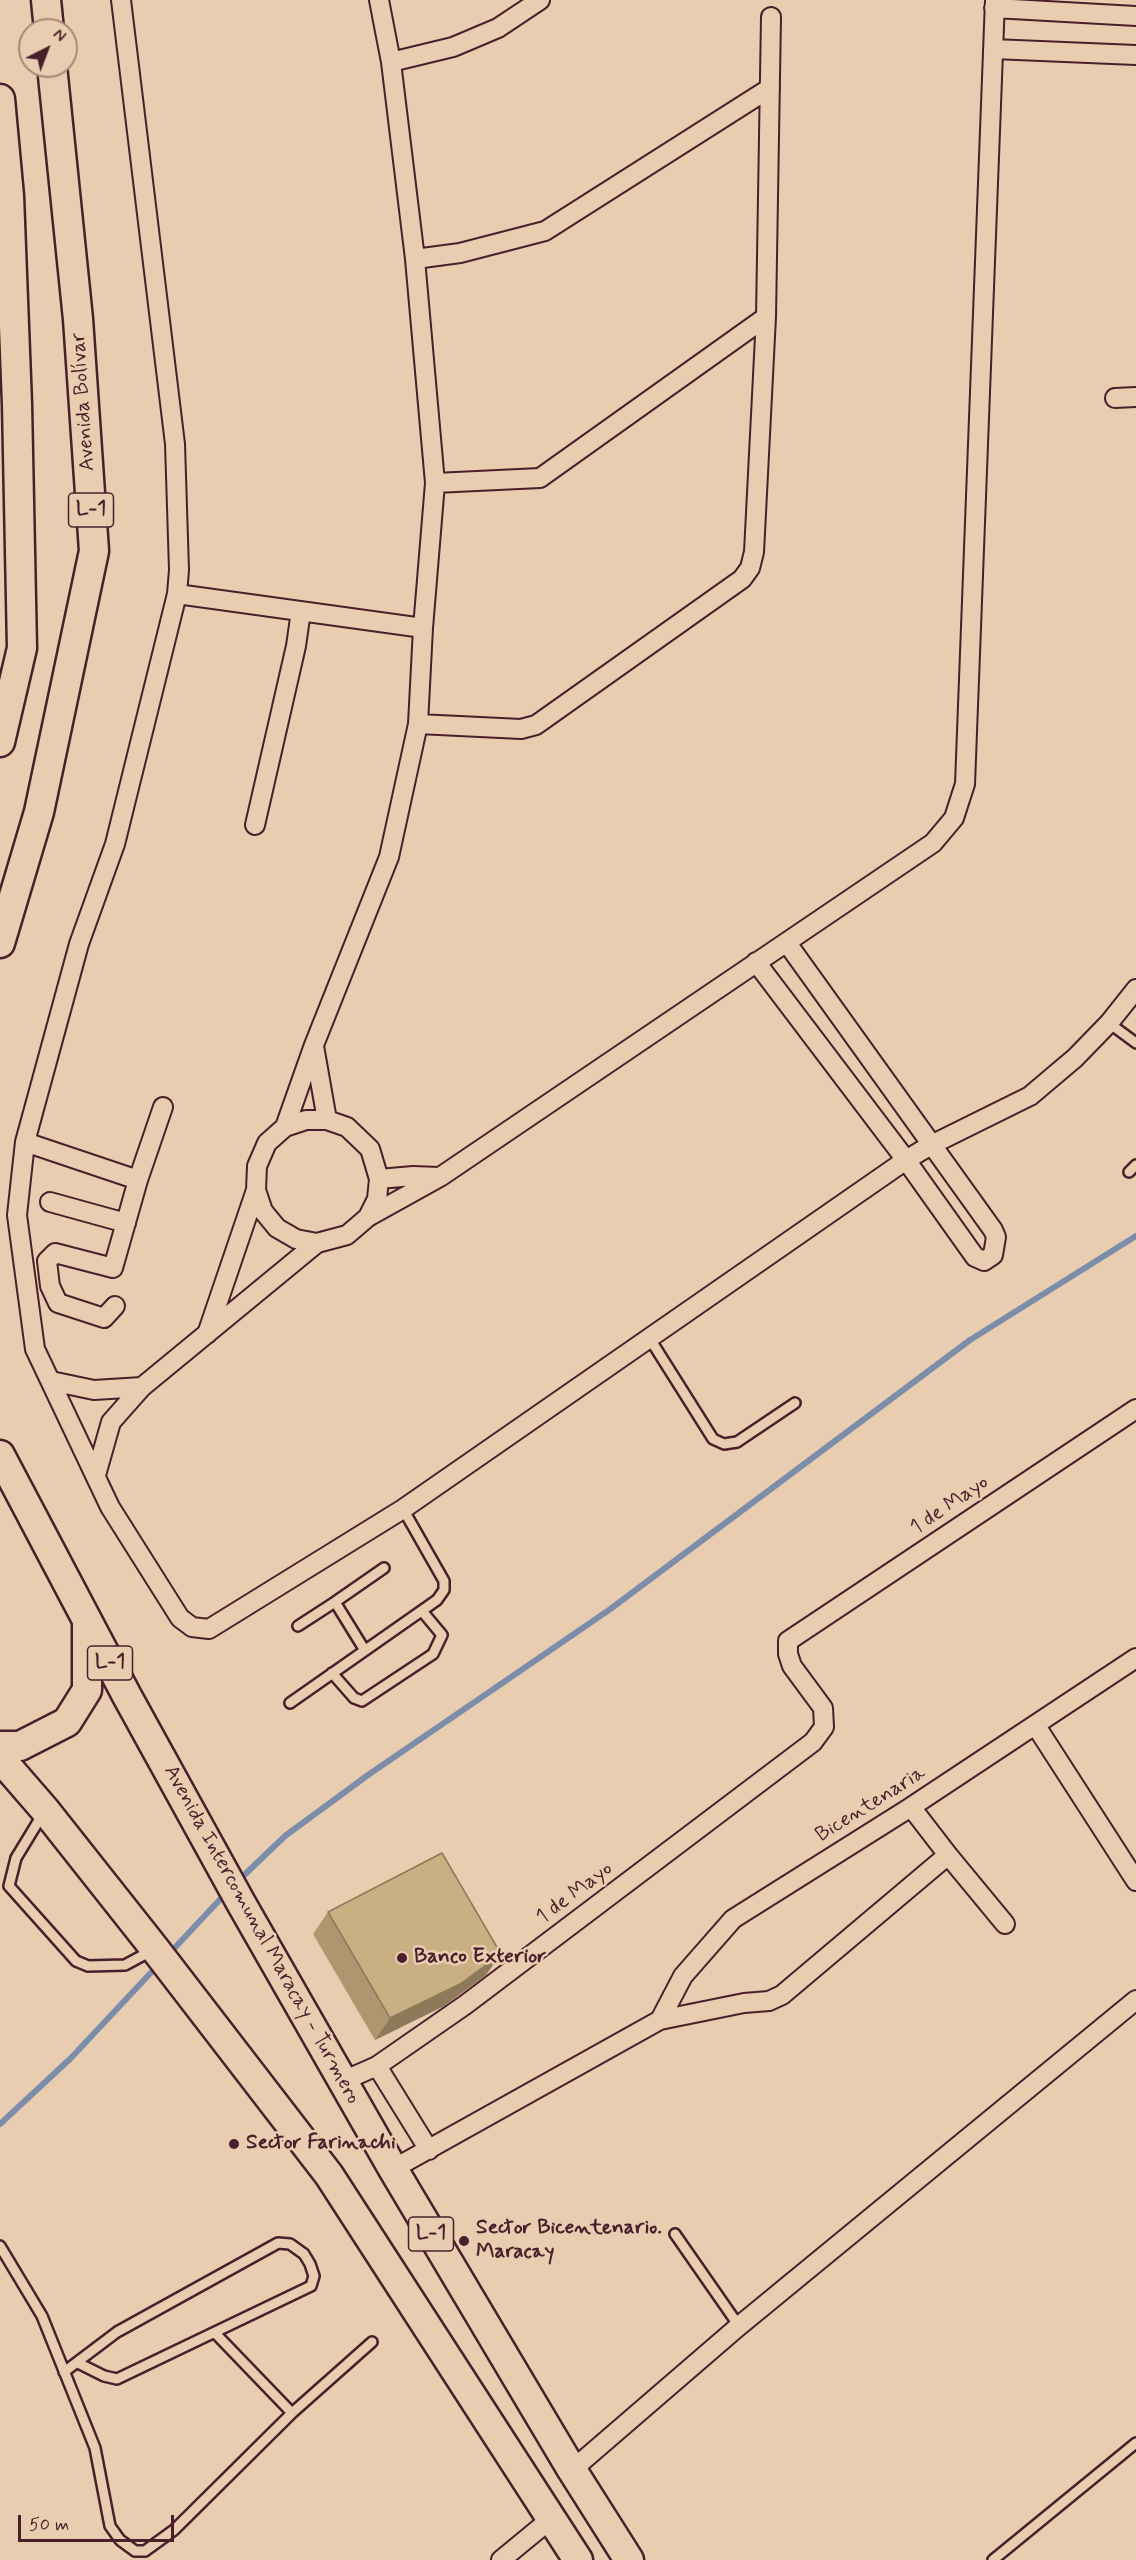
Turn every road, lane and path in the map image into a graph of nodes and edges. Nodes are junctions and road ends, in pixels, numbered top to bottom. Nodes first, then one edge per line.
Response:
1 (46, 0) edge
2 (121, 0) edge
3 (380, 0) edge
4 (540, 0) edge
5 (995, 4) edge
6 (1136, 16) edge
7 (771, 17) dead end
8 (48, 18) edge
9 (993, 49) junction
10 (1136, 55) edge
11 (391, 62) junction
12 (53, 78) edge
13 (770, 88) junction
14 (0, 99) edge
15 (4, 186) edge
16 (415, 259) junction
17 (766, 317) junction
18 (1136, 397) edge
19 (1115, 398) dead end
20 (435, 483) junction
21 (177, 594) junction
22 (301, 610) junction
23 (423, 628) junction
24 (418, 724) junction
25 (0, 742) edge
26 (255, 825) dead end
27 (0, 943) edge
28 (787, 943) junction
29 (756, 962) junction
30 (1136, 990) edge
31 (1109, 1023) junction
32 (1136, 1043) edge
33 (314, 1045) junction
34 (163, 1107) dead end
35 (327, 1120) junction
36 (285, 1127) junction
37 (25, 1142) junction
38 (931, 1144) junction
39 (906, 1160) junction
40 (440, 1177) junction
41 (379, 1179) junction
42 (138, 1180) junction
43 (256, 1190) junction
44 (50, 1202) dead end
45 (368, 1217) junction
46 (126, 1223) junction
47 (317, 1243) junction
48 (115, 1306) dead end
49 (207, 1334) junction
50 (650, 1339) junction
51 (51, 1381) junction
52 (142, 1387) junction
53 (795, 1403) dead end
54 (1136, 1409) edge
55 (0, 1455) edge
56 (96, 1474) junction
57 (403, 1509) junction
58 (384, 1568) dead end
59 (335, 1602) junction
60 (422, 1611) junction
61 (87, 1620) junction
62 (298, 1626) dead end
63 (364, 1649) junction
64 (1136, 1658) edge
65 (332, 1673) junction
66 (290, 1703) dead end
67 (1036, 1726) junction
68 (0, 1746) edge
69 (0, 1758) edge
70 (911, 1807) junction
71 (45, 1810) junction
72 (948, 1855) junction
73 (1136, 1881) edge
74 (1005, 1924) dead end
75 (157, 1952) junction
76 (1136, 2000) edge
77 (660, 2020) junction
78 (377, 2066) junction
79 (343, 2081) junction
80 (429, 2150) junction
81 (393, 2169) junction
82 (675, 2234) dead end
83 (0, 2246) edge
84 (8, 2260) junction
85 (0, 2267) edge
86 (739, 2326) junction
87 (215, 2333) junction
88 (372, 2342) dead end
89 (78, 2363) junction
90 (64, 2372) junction
91 (292, 2413) junction
92 (1136, 2443) edge
93 (572, 2470) junction
94 (552, 2518) junction
95 (501, 2560) edge
96 (578, 2560) edge
97 (629, 2560) edge
98 (993, 2560) edge

1 - 8 main road
2 - 21 street
3 - 11 street
4 - 11 street
5 - 6 street
5 - 9 street
7 - 13 street
9 - 10 street
9 - 28 street
11 - 16 street
12 - 27 main road, Avenida Bolívar / L-1
13 - 16 street
13 - 17 street
14 - 15 main road
15 - 25 main road
16 - 20 street
17 - 20 street
17 - 24 street
18 - 19 street
20 - 23 street
21 - 22 street
21 - 37 street
22 - 23 street
22 - 26 street
23 - 24 street
24 - 33 street
28 - 29 street
28 - 38 street
29 - 39 street
29 - 40 street
30 - 31 street
31 - 32 lane
31 - 38 street
33 - 35 street
33 - 36 street
34 - 42 street
35 - 36 street
35 - 41 street
36 - 43 street
37 - 42 street
37 - 51 street
38 - 39 street
38 - 39 street
39 - 50 street
40 - 41 street
40 - 45 street
41 - 45 street
42 - 46 street
43 - 47 street
43 - 49 street
44 - 46 street
45 - 47 street
46 - 48 street
47 - 49 street
49 - 52 street
50 - 53 lane
50 - 57 street
51 - 52 street
51 - 56 street
52 - 56 street
54 - 78 street, 1 de Mayo
55 - 61 main road, Avenida Intercomunal Maracay - Turmero / L-1
56 - 57 street
57 - 60 lane
58 - 59 lane
59 - 62 lane
59 - 63 lane
60 - 63 lane
60 - 65 lane
61 - 68 main road
61 - 79 main road, Avenida Intercomunal Maracay - Turmero / L-1
63 - 65 lane
64 - 67 street, Bicentenaria
65 - 66 lane
67 - 70 street, Bicentenaria
67 - 73 street
69 - 71 main road, L-1
70 - 72 street
70 - 77 street, Bicentenaria
71 - 75 main road, L-1
71 - 75 lane
72 - 74 street
72 - 77 street
75 - 94 main road, L-1
76 - 86 street
77 - 80 street
78 - 79 street, 1 de Mayo
78 - 80 street
79 - 81 main road, Avenida Intercomunal Maracay - Turmero / L-1
80 - 81 street
81 - 93 main road, Avenida Intercomunal Maracay - Turmero / L-1
82 - 86 lane
83 - 84 lane
84 - 85 lane
84 - 90 lane
86 - 93 street
87 - 89 lane
87 - 89 lane
87 - 91 lane
88 - 91 lane
89 - 90 lane
90 - 91 lane
92 - 98 lane
93 - 97 main road, Avenida Intercomunal Maracay - Turmero / L-1
94 - 95 street
94 - 96 main road, L-1

